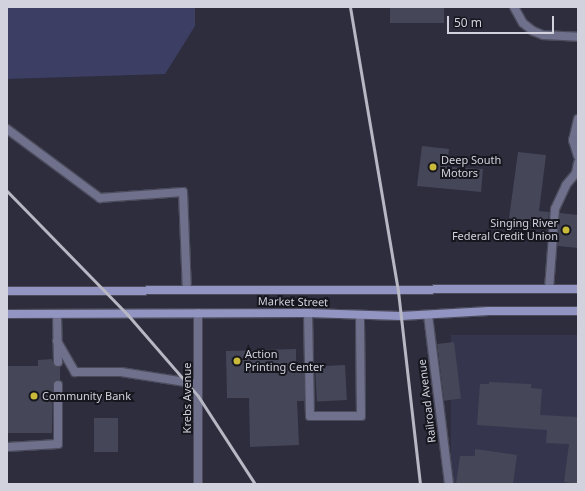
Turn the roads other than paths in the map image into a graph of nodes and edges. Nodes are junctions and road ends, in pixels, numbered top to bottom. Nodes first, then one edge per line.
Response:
1 (514, 7) edge
2 (578, 37) edge
3 (578, 119) edge
4 (7, 129) edge
5 (578, 156) edge
6 (578, 163) edge
7 (577, 174) edge
8 (549, 289) junction
9 (578, 289) edge
10 (187, 290) junction
11 (7, 291) edge
12 (578, 311) edge
13 (198, 313) junction
14 (308, 313) junction
15 (7, 314) edge
16 (57, 314) junction
17 (360, 315) junction
18 (428, 315) junction
19 (57, 341) junction
20 (58, 362) dead end
21 (198, 384) junction
22 (58, 385) dead end
23 (7, 447) edge
24 (198, 484) edge
25 (449, 484) edge

1 - 2 street
3 - 5 street
4 - 10 street
6 - 7 street
7 - 8 street
8 - 9 main road, Market Street
8 - 10 main road, Market Street
10 - 11 main road, Market Street
12 - 18 main road, Market Street
13 - 14 main road, Market Street
13 - 16 main road, Market Street
13 - 21 street, Krebs Avenue
14 - 17 main road, Market Street
14 - 17 street
15 - 16 main road, Market Street
16 - 19 street
17 - 18 main road, Market Street
18 - 25 street, Railroad Avenue
19 - 20 street
19 - 21 street
21 - 24 street, Krebs Avenue
22 - 23 street

